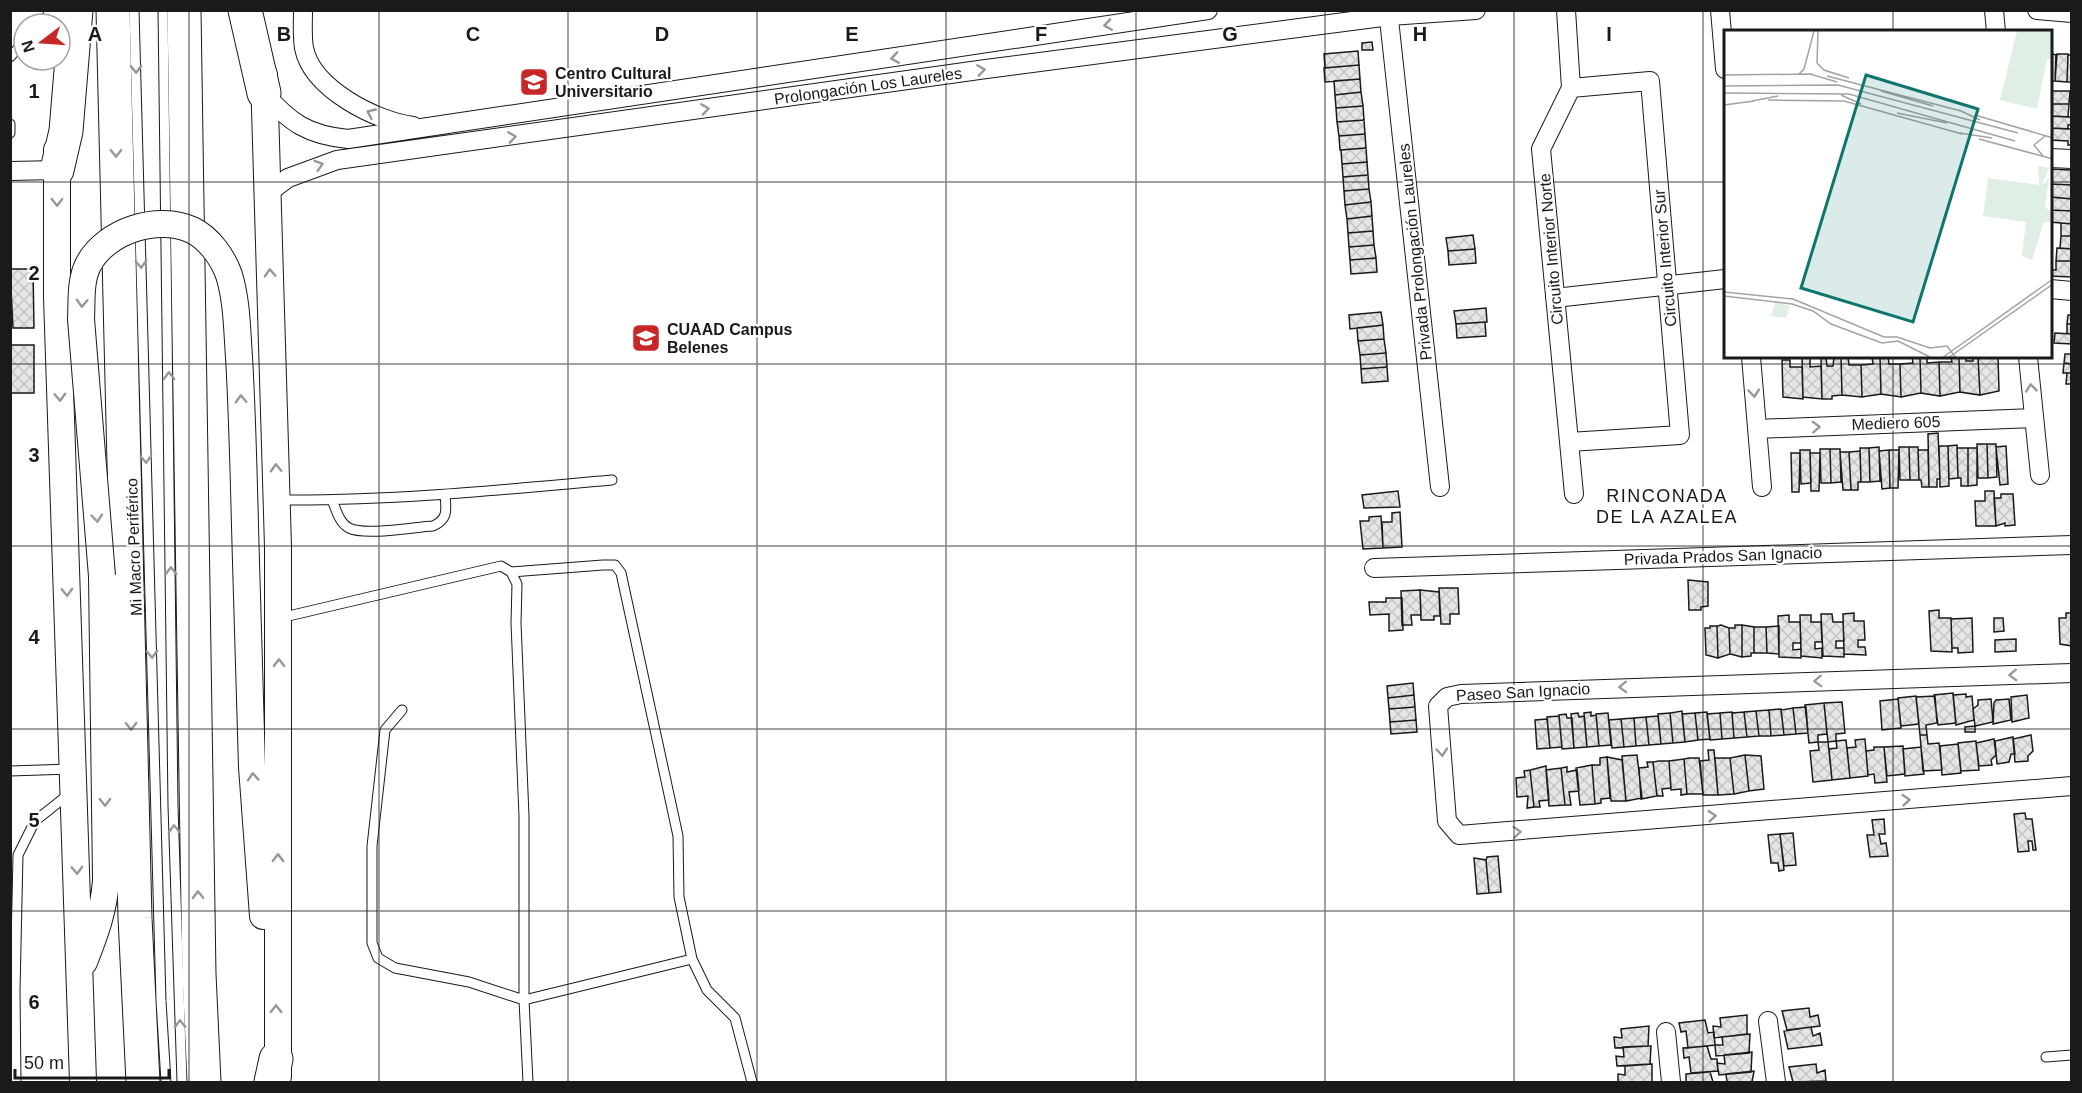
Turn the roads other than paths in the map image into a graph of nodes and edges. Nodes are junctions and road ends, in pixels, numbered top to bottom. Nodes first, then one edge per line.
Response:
1 (76, 10) edge
2 (113, 10) edge
3 (134, 10) edge
4 (163, 10) edge
5 (183, 10) edge
6 (245, 10) edge
7 (261, 10) edge
8 (303, 10) edge
9 (1208, 10) edge
10 (1476, 10) edge
11 (1566, 10) edge
12 (1720, 10) edge
13 (1994, 10) edge
14 (2037, 10) edge
15 (1389, 13) edge
16 (2072, 13) edge
17 (1996, 30) edge
18 (933, 52) junction
19 (1724, 57) edge
20 (57, 72) edge
21 (936, 76) junction
22 (1571, 88) junction
23 (264, 93) junction
24 (427, 128) junction
25 (364, 138) junction
26 (366, 156) junction
27 (2052, 158) edge
28 (2072, 159) edge
29 (57, 170) junction
30 (10, 171) edge
31 (268, 193) junction
32 (1724, 279) edge
33 (1668, 286) junction
34 (2052, 290) edge
35 (2072, 291) edge
36 (1555, 298) junction
37 (1751, 358) edge
38 (2028, 358) edge
39 (2034, 418) junction
40 (1757, 429) junction
41 (1569, 442) junction
42 (2040, 475) dead end
43 (612, 480) dead end
44 (1440, 487) dead end
45 (1762, 487) dead end
46 (1574, 494) dead end
47 (445, 495) junction
48 (276, 500) junction
49 (332, 500) junction
50 (2072, 545) edge
51 (1374, 568) dead end
52 (511, 572) junction
53 (278, 618) junction
54 (2072, 673) edge
55 (402, 710) dead end
56 (10, 771) edge
57 (74, 780) junction
58 (2072, 786) edge
59 (276, 958) junction
60 (692, 959) junction
61 (80, 973) junction
62 (524, 1000) junction
63 (1768, 1021) dead end
64 (1666, 1032) dead end
65 (2072, 1055) edge
66 (2046, 1057) dead end
67 (13, 1067) edge
68 (275, 1075) edge
69 (16, 1083) edge
70 (83, 1083) edge
71 (143, 1083) edge
72 (166, 1083) edge
73 (182, 1083) edge
74 (204, 1083) edge
75 (528, 1083) edge
76 (752, 1083) edge
77 (1671, 1083) edge
78 (1776, 1083) edge

1 - 29 highway
2 -> 71 highway
3 -> 72 lane, Mi Macro Periférico
73 -> 4 lane
74 -> 5 highway
6 - 23 highway
7 - 23 main road
24 -> 8 street
9 -> 18 street, Prolongación Los Laureles
10 - 15 street, Prolongación Los Laureles
11 - 22 street, Circuito Interior Norte
12 - 19 street
13 - 17 street
14 - 16 street
21 -> 15 street, Prolongación Los Laureles
15 - 44 street, Privada Prolongación Laureles
18 - 21 street
18 -> 24 street, Prolongación Los Laureles
20 - 29 main road
26 -> 21 street, Prolongación Los Laureles
22 - 33 street, Circuito Interior Sur
22 - 36 street, Circuito Interior Norte
23 - 25 street, Prolongación Los Laureles
23 - 31 main road
24 - 25 street, Prolongación Los Laureles
25 - 26 street
31 -> 26 street, Prolongación Los Laureles
27 - 28 street
29 - 30 street
29 -> 57 main road
48 -> 31 main road
32 - 33 street
33 - 36 street
33 - 41 street, Circuito Interior Sur
34 - 35 street
36 - 41 street, Circuito Interior Norte
37 -> 40 street
39 -> 38 street
40 -> 39 street, Mediero 605
39 - 42 street
40 - 45 street
41 - 46 street, Circuito Interior Norte
43 - 47 lane
47 - 49 lane
47 - 49 lane
48 - 49 lane
48 - 53 main road
50 - 51 street, Privada Prados San Ignacio
52 - 53 lane
52 - 60 lane
52 - 62 lane
59 -> 53 main road
54 -> 58 street, Paseo San Ignacio
55 - 62 lane
56 - 57 lane
57 -> 61 main road
57 - 67 lane
59 -> 61 main road, bridge
68 -> 59 main road
60 - 62 lane
60 - 76 lane
61 - 70 main road
62 - 75 lane
63 - 78 street
64 - 77 street
65 - 66 lane
67 - 69 lane

